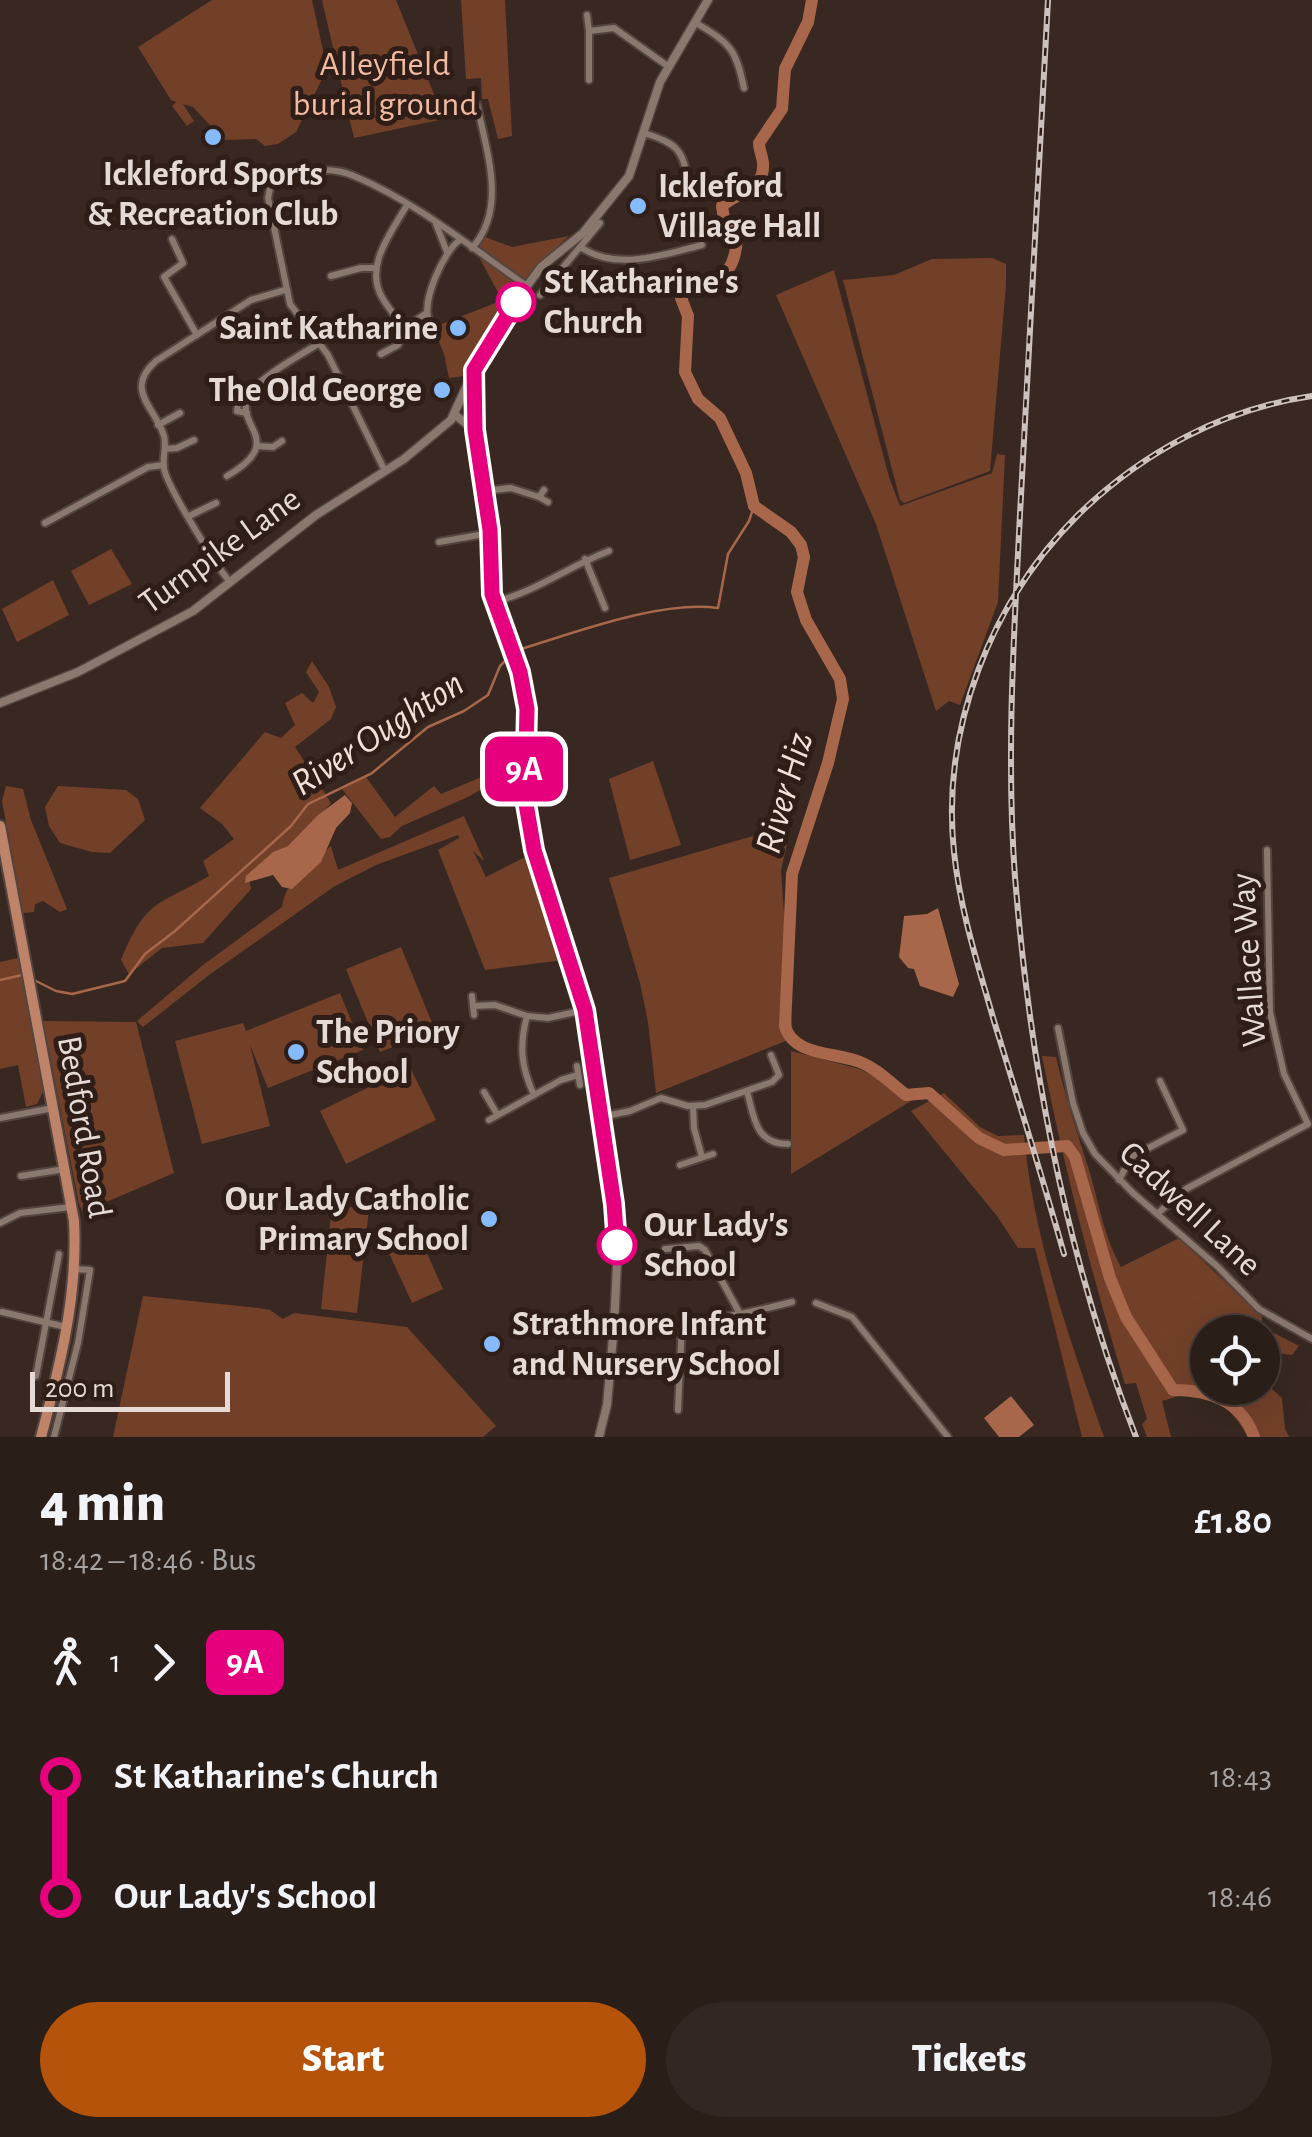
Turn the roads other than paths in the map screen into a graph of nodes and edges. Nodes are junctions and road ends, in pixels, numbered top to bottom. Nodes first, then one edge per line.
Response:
1 (708, 0) edge
2 (587, 14) dead end
3 (696, 23) junction
4 (589, 31) junction
5 (668, 67) junction
6 (589, 80) dead end
7 (744, 88) dead end
8 (478, 104) dead end
9 (644, 133) junction
10 (688, 186) dead end
11 (407, 205) junction
12 (224, 206) dead end
13 (270, 208) junction
14 (435, 222) junction
15 (600, 224) dead end
16 (172, 239) dead end
17 (460, 240) junction
18 (702, 246) dead end
19 (472, 248) junction
20 (582, 248) junction
21 (448, 252) junction
22 (557, 256) junction
23 (563, 264) junction
24 (376, 268) junction
25 (331, 276) dead end
26 (526, 286) junction
27 (286, 290) junction
28 (540, 295) dead end
29 (412, 323) dead end
30 (197, 335) junction
31 (320, 343) junction
32 (381, 354) dead end
33 (474, 370) junction
34 (180, 414) dead end
35 (455, 415) junction
36 (158, 425) junction
37 (475, 430) junction
38 (194, 440) dead end
39 (282, 442) dead end
40 (257, 446) junction
41 (165, 449) junction
42 (164, 465) junction
43 (386, 471) junction
44 (227, 476) dead end
45 (484, 491) junction
46 (216, 502) dead end
47 (548, 502) dead end
48 (189, 516) junction
49 (46, 523) dead end
50 (490, 533) junction
51 (439, 542) dead end
52 (609, 551) dead end
53 (585, 560) junction
54 (230, 582) junction
55 (494, 602) junction
56 (605, 608) dead end
57 (0, 703) edge
58 (0, 830) edge
59 (1267, 850) dead end
60 (472, 996) dead end
61 (585, 1010) junction
62 (528, 1016) junction
63 (1058, 1028) dead end
64 (771, 1055) dead end
65 (1160, 1081) dead end
66 (580, 1085) dead end
67 (747, 1090) junction
68 (484, 1092) dead end
69 (534, 1095) junction
70 (693, 1106) junction
71 (54, 1108) junction
72 (497, 1114) junction
73 (602, 1117) junction
74 (0, 1118) edge
75 (489, 1120) dead end
76 (788, 1144) dead end
77 (713, 1154) dead end
78 (702, 1158) junction
79 (680, 1165) dead end
80 (66, 1168) junction
81 (22, 1176) dead end
82 (1119, 1180) junction
83 (72, 1207) junction
84 (1158, 1214) junction
85 (0, 1223) edge
86 (665, 1248) dead end
87 (59, 1254) dead end
88 (75, 1269) junction
89 (792, 1302) dead end
90 (816, 1303) dead end
91 (2, 1312) edge
92 (740, 1314) junction
93 (682, 1323) junction
94 (48, 1324) junction
95 (614, 1326) junction
96 (67, 1327) junction
97 (1312, 1339) edge
98 (36, 1376) dead end
99 (678, 1410) dead end
100 (41, 1437) edge
101 (54, 1437) edge
102 (600, 1437) edge
103 (948, 1437) edge

1 - 3 street
2 - 4 street
3 - 5 street
3 - 7 street
4 - 5 street
4 - 6 street
5 - 9 street
8 - 19 street
9 - 10 street
9 - 22 street
11 - 13 street
11 - 14 street
11 - 24 street
12 - 13 street
13 - 27 street
14 - 17 street
14 - 21 street
15 - 20 street
16 - 30 street
17 - 19 street
17 - 21 street
18 - 20 street
19 - 26 street
20 - 23 street
21 - 29 street
22 - 23 street
22 - 26 street
23 - 28 street
24 - 25 street
24 - 32 street
26 - 33 street
27 - 30 street
27 - 31 street
30 - 36 street
31 - 40 street
31 - 43 street
33 - 35 street
33 - 37 street
34 - 36 street
35 - 37 street
35 - 43 street, Turnpike Lane
36 - 41 street
37 - 45 street
38 - 41 street
39 - 40 street
40 - 44 street
41 - 42 street
42 - 48 street
42 - 49 street
43 - 54 street, Turnpike Lane
45 - 47 street
45 - 50 street
46 - 48 street
48 - 54 street
50 - 51 street
50 - 55 street
52 - 53 street
53 - 55 street
53 - 56 street
54 - 57 street, Turnpike Lane
55 - 61 street
58 - 71 main road, Bedford Road
59 - 84 street, Wallace Way
60 - 62 street
61 - 62 street
61 - 73 street
62 - 69 street
63 - 82 street, Cadwell Lane
64 - 67 street
65 - 82 street
66 - 69 street
67 - 70 street
67 - 76 street
68 - 72 street
69 - 72 street
70 - 73 street
70 - 78 street
71 - 74 street
71 - 80 main road, Bedford Road
72 - 75 street
73 - 95 street
77 - 78 street
78 - 79 street
80 - 81 street
80 - 83 main road, Bedford Road
82 - 84 street, Cadwell Lane
83 - 85 street
83 - 88 main road, Bedford Road
84 - 97 street, Cadwell Lane
86 - 92 street
87 - 94 street
88 - 96 main road, Bedford Road
88 - 101 street, Bedford Road
89 - 92 street
90 - 103 street
91 - 94 street
92 - 93 street
93 - 95 street
93 - 99 street
94 - 96 street
94 - 98 street
95 - 102 street
96 - 100 main road, Bedford Road

